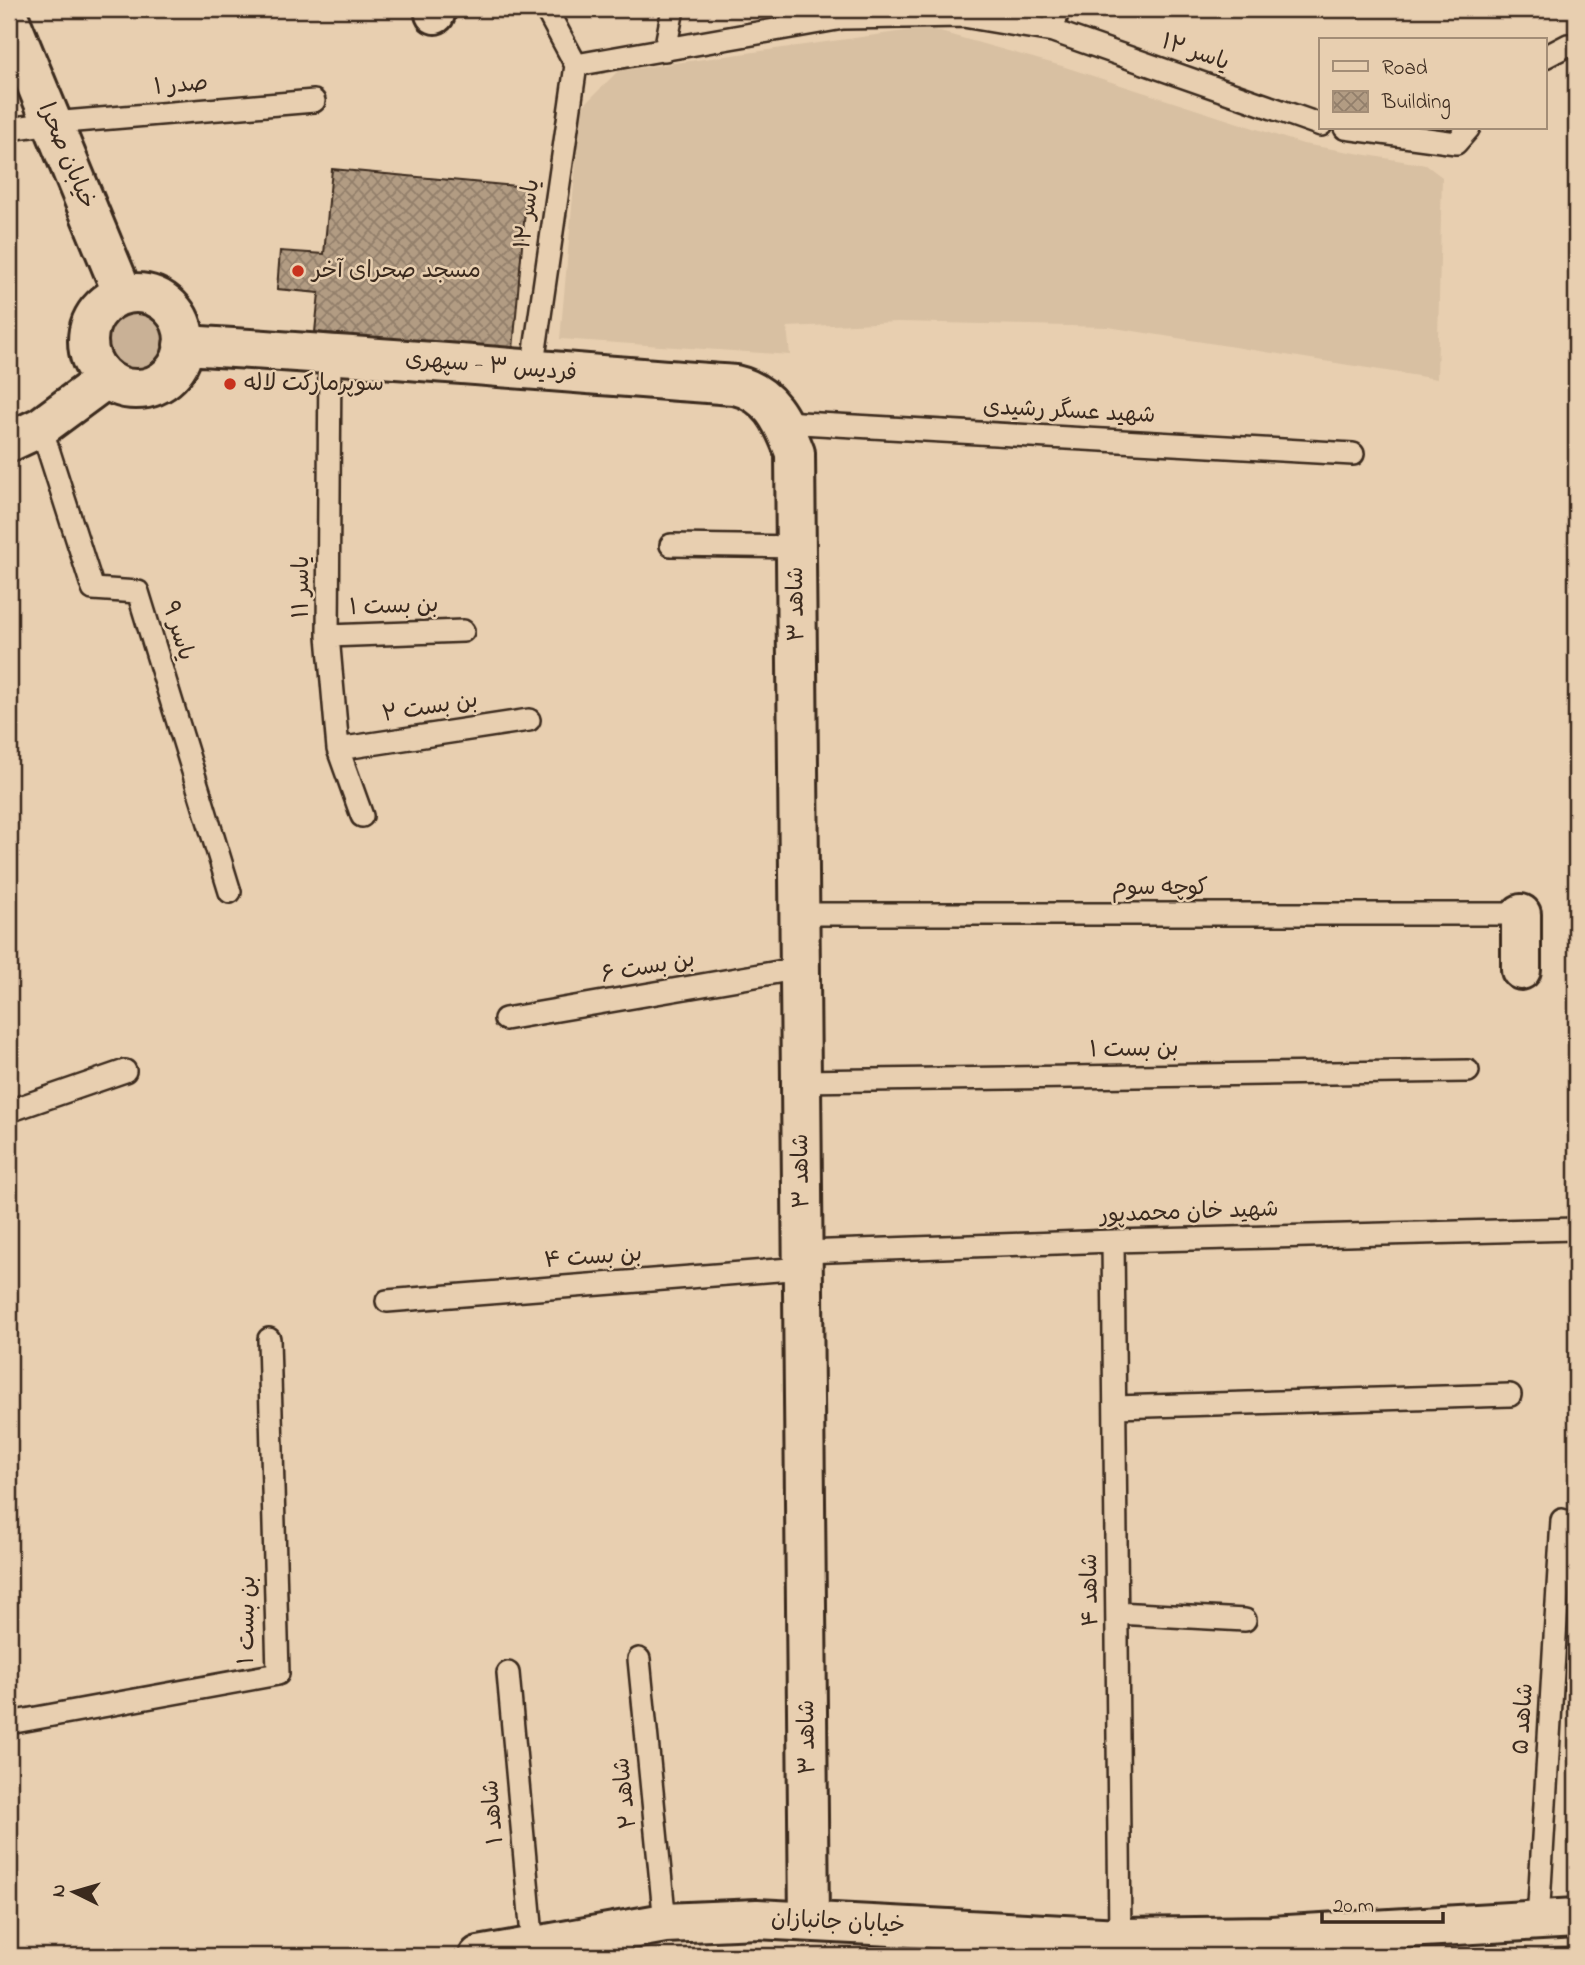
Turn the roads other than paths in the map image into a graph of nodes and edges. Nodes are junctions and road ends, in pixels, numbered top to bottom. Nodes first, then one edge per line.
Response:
1 (546, 9) edge
2 (674, 9) edge
3 (1058, 9) edge
4 (799, 17) edge
5 (9, 18) edge
6 (1053, 31) junction
7 (1576, 46) edge
8 (665, 50) junction
9 (1546, 56) edge
10 (576, 65) junction
11 (314, 101) dead end
12 (52, 123) junction
13 (1319, 123) edge
14 (9, 129) edge
15 (1360, 130) edge
16 (1467, 130) edge
17 (123, 294) junction
18 (183, 345) junction
19 (330, 353) junction
20 (532, 371) junction
21 (106, 379) junction
22 (783, 422) junction
23 (25, 434) edge
24 (1353, 454) dead end
25 (671, 545) dead end
26 (796, 547) junction
27 (463, 631) dead end
28 (328, 636) junction
29 (529, 720) dead end
30 (338, 749) junction
31 (362, 816) dead end
32 (230, 892) dead end
33 (800, 914) junction
34 (1521, 914) joint
35 (801, 968) junction
36 (1521, 970) dead end
37 (505, 1019) dead end
38 (125, 1071) dead end
39 (1468, 1071) dead end
40 (802, 1081) junction
41 (9, 1111) edge
42 (1576, 1229) edge
43 (1113, 1241) junction
44 (803, 1260) junction
45 (387, 1301) dead end
46 (269, 1339) dead end
47 (1510, 1395) dead end
48 (1115, 1407) junction
49 (1562, 1521) dead end
50 (1117, 1613) junction
51 (1245, 1620) dead end
52 (639, 1659) dead end
53 (508, 1673) dead end
54 (9, 1723) edge
55 (1576, 1919) edge
56 (809, 1921) junction
57 (1538, 1921) junction
58 (665, 1923) junction
59 (1120, 1938) junction
60 (533, 1947) junction
61 (479, 1956) edge

1 - 10 lane
2 - 8 lane
3 - 6 lane
4 - 6 lane, یاسر ۱۲
4 - 8 lane, یاسر ۱۲
5 - 12 street, خیابان صحرا
6 - 13 lane, یاسر ۱۲
7 - 9 lane
8 - 10 lane, یاسر ۱۲
10 - 20 lane, یاسر ۱۲
11 - 12 lane, صدر ۱
12 - 14 lane, صدر ۱
12 - 17 street, خیابان صحرا
15 - 16 lane
17 - 18 street
17 - 21 street
18 - 19 street, فردیس ۳ - سپهری
18 - 21 street
19 - 20 street, فردیس ۳ - سپهری
19 - 28 lane, یاسر ۱۱
20 - 22 street, فردیس ۳ - سپهری
21 - 23 street
22 - 24 lane, شهید عسگر رشیدی
22 - 26 street, شاهد ۳
23 - 32 lane, یاسر ۹
25 - 26 lane
26 - 33 street, شاهد ۳
27 - 28 lane, بن بست ۱
28 - 30 lane, یاسر ۱۱
29 - 30 lane, بن بست ۲
30 - 31 lane, یاسر ۱۱
33 - 34 lane, کوچه سوم
33 - 35 street, شاهد ۳
34 - 36 street
35 - 37 lane, بن بست ۶
35 - 40 street, شاهد ۳
38 - 41 lane
39 - 40 lane, بن بست ۱
40 - 44 street, شاهد ۳
42 - 43 lane, شهید خان محمدپور
43 - 44 lane, شهید خان محمدپور
43 - 48 lane, شاهد ۴
44 - 45 lane, بن بست ۴
44 - 56 street, شاهد ۳
46 - 54 lane, بن بست ۱
47 - 48 lane
48 - 50 lane, شاهد ۴
49 - 57 lane, شاهد ۵
50 - 51 lane
50 - 59 lane, شاهد ۴
52 - 58 lane, شاهد ۲
53 - 60 lane, شاهد ۱
55 - 57 street, خیابان جانبازان
56 - 58 street, خیابان جانبازان
56 - 59 street, خیابان جانبازان
57 - 59 street, خیابان جانبازان
58 - 60 street, خیابان جانبازان
60 - 61 street, خیابان جانبازان

